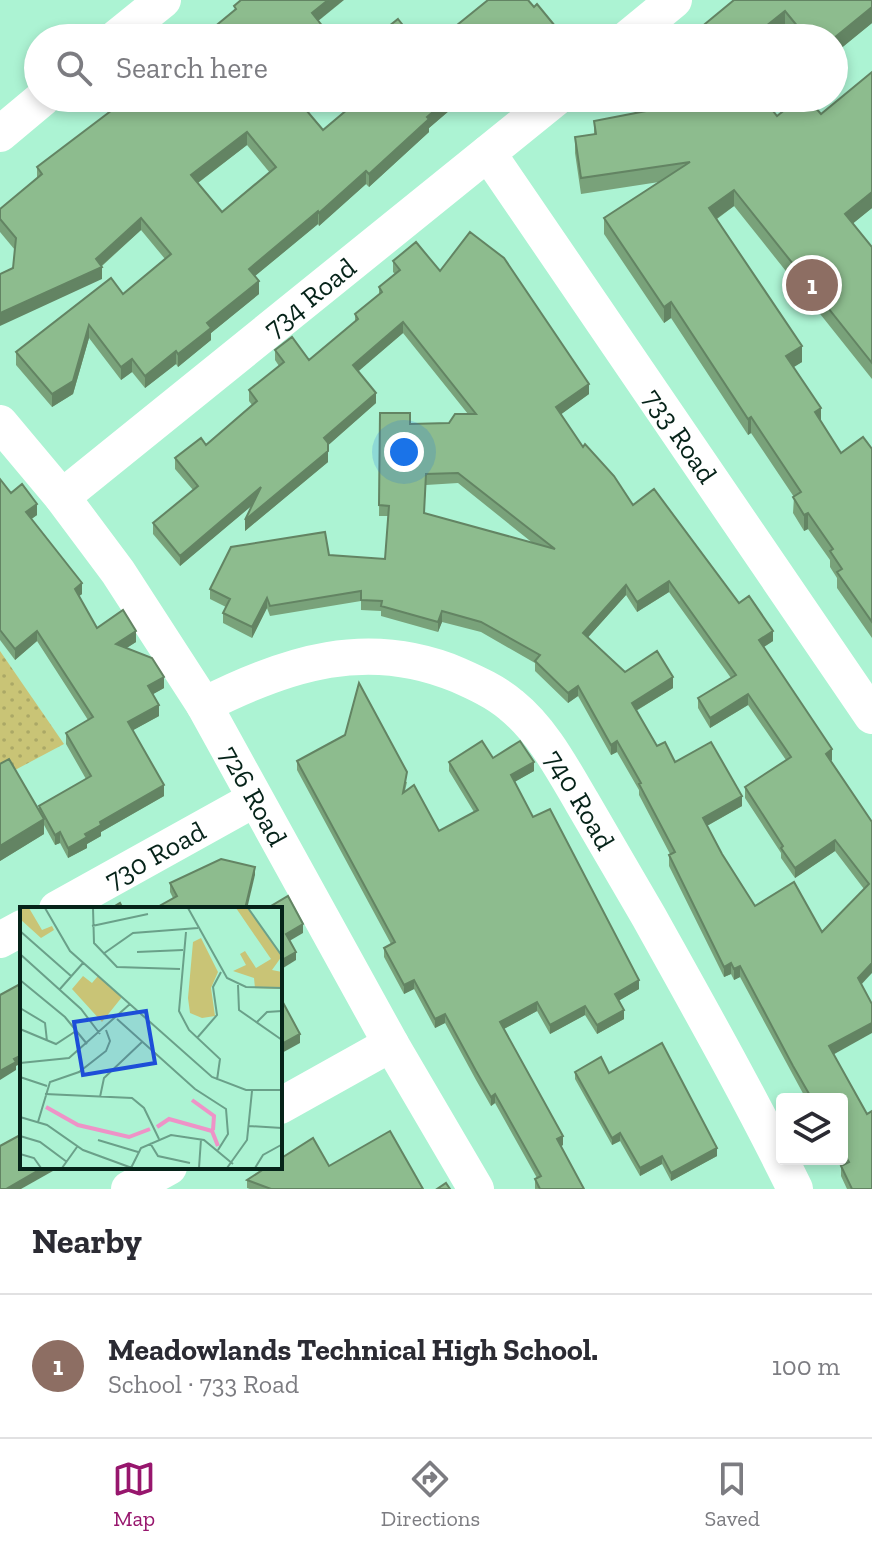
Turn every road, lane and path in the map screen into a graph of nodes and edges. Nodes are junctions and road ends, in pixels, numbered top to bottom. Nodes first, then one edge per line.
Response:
1 (163, 0) edge
2 (674, 0) edge
3 (133, 24) edge
4 (645, 24) edge
5 (26, 112) edge
6 (539, 112) edge
7 (0, 134) edge
8 (488, 153) junction
9 (0, 423) edge
10 (62, 497) junction
11 (204, 705) junction
12 (872, 716) edge
13 (255, 799) junction
14 (61, 907) edge
15 (20, 929) edge
16 (0, 940) edge
17 (391, 1044) junction
18 (282, 1105) edge
19 (476, 1189) edge
20 (795, 1189) edge

1 - 3 street
2 - 4 street
5 - 7 street
6 - 8 street, 734 Road
8 - 10 street, 734 Road
8 - 12 street, 733 Road
9 - 10 street, 726 Road
10 - 11 street, 726 Road
11 - 13 street, 726 Road
11 - 20 street, 740 Road
13 - 14 street, 730 Road
13 - 17 street, 726 Road
15 - 16 street
17 - 18 street
17 - 19 street, 726 Road

